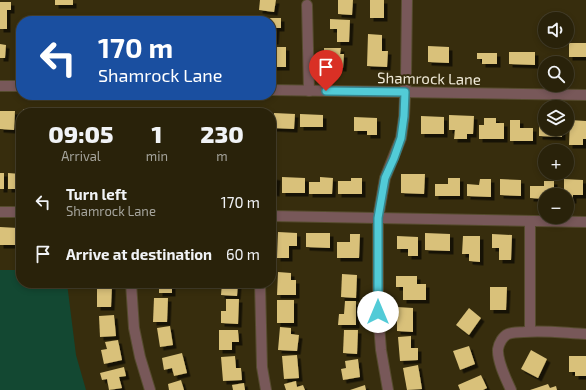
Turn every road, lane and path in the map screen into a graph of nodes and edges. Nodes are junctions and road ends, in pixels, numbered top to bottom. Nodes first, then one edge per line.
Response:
1 (407, 0) edge
2 (307, 5) dead end
3 (0, 86) edge
4 (16, 86) edge
5 (276, 90) edge
6 (310, 91) junction
7 (405, 92) junction
8 (586, 95) edge
9 (0, 212) edge
10 (16, 212) edge
11 (276, 216) edge
12 (378, 218) junction
13 (530, 221) junction
14 (586, 222) edge
15 (131, 288) edge
16 (260, 288) edge
17 (530, 331) junction
18 (586, 334) edge
19 (150, 390) edge
20 (266, 390) edge
21 (388, 390) edge
22 (511, 390) edge

1 - 7 street
2 - 6 street
3 - 4 street
5 - 6 street, Shamrock Lane
6 - 7 street, Shamrock Lane
7 - 8 street, Shamrock Lane
7 - 12 street
9 - 10 street
11 - 12 street
12 - 13 street
12 - 21 street
13 - 14 street
13 - 17 street
15 - 19 street
16 - 20 street
17 - 18 street
17 - 22 street

